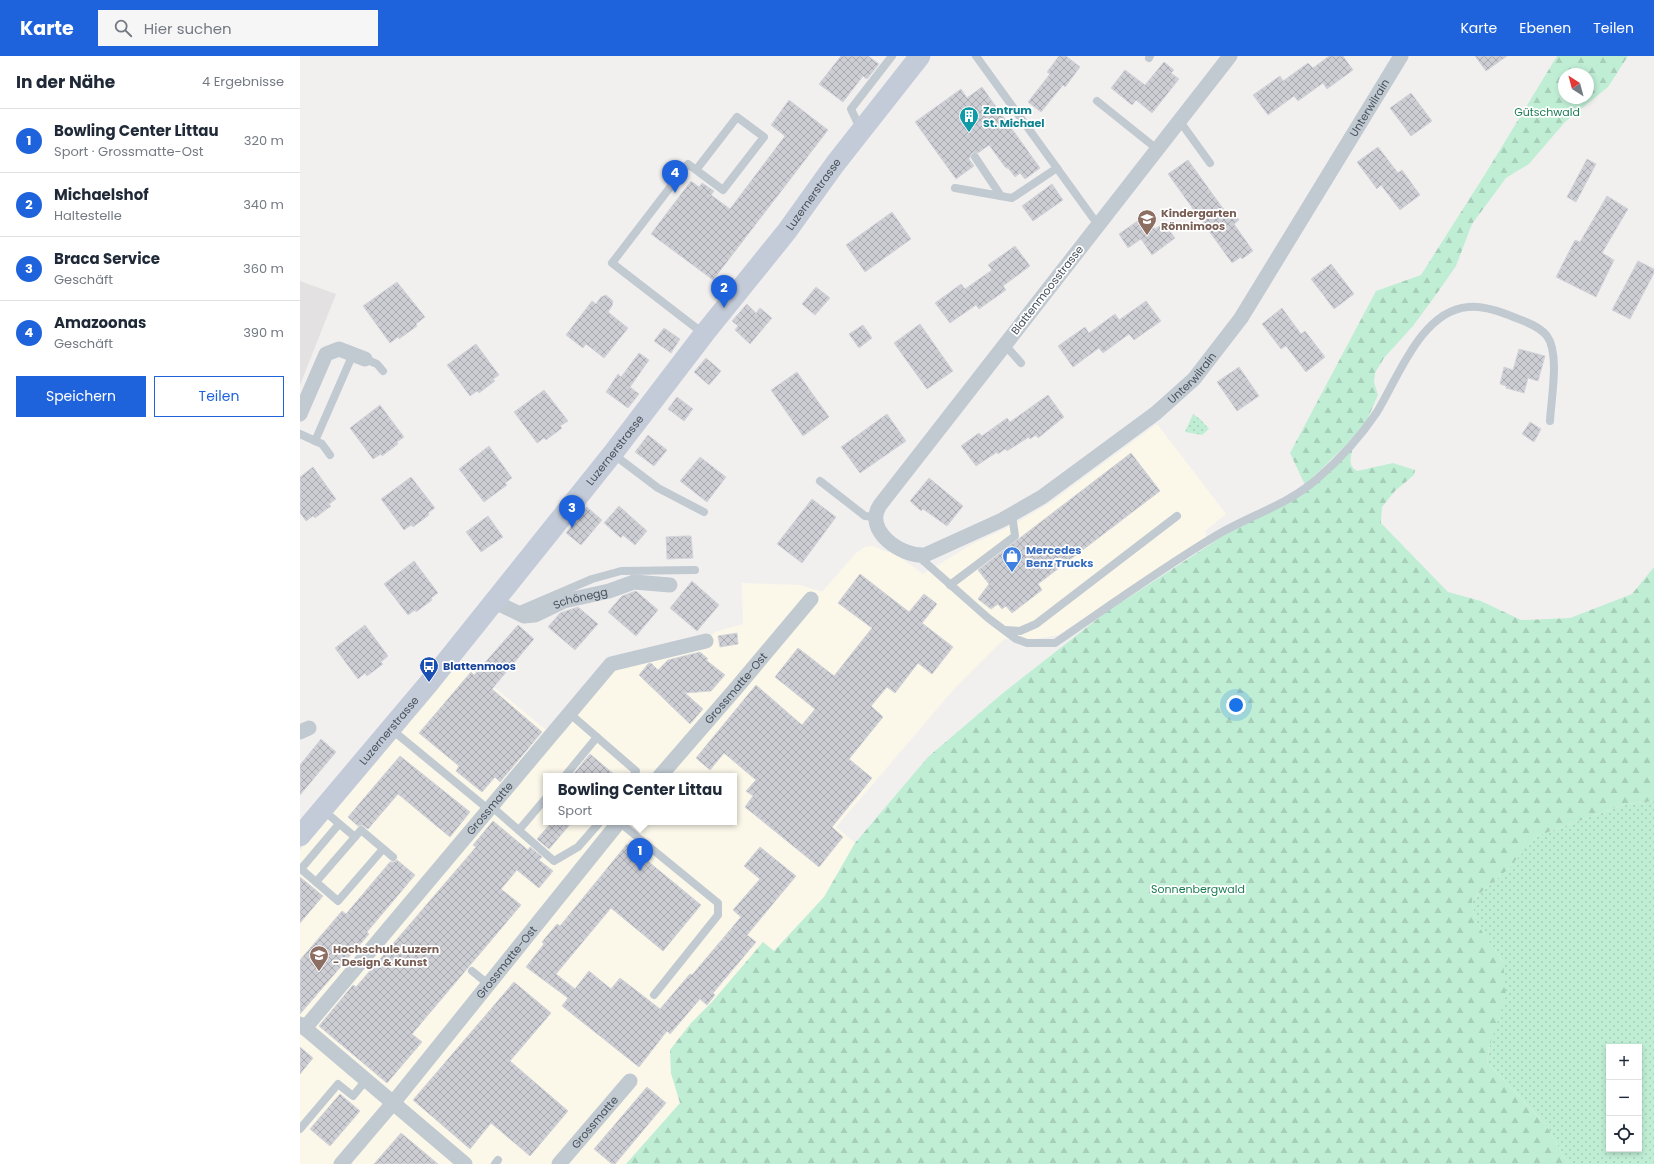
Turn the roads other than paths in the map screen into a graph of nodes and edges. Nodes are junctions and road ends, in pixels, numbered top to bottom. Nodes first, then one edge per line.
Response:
1 (892, 56) edge
2 (920, 56) edge
3 (976, 56) edge
4 (1401, 56) edge
5 (1226, 58) edge
6 (1097, 101) dead end
7 (1177, 123) junction
8 (861, 131) junction
9 (1157, 149) junction
10 (975, 157) dead end
11 (1210, 163) dead end
12 (1057, 168) junction
13 (696, 170) junction
14 (955, 188) dead end
15 (1001, 196) junction
16 (1099, 223) junction
17 (704, 334) junction
18 (1005, 345) junction
19 (359, 357) junction
20 (1022, 362) dead end
21 (383, 371) dead end
22 (300, 414) edge
23 (1550, 421) dead end
24 (300, 434) edge
25 (315, 441) junction
26 (613, 453) junction
27 (330, 456) dead end
28 (820, 481) dead end
29 (704, 512) dead end
30 (1012, 514) junction
31 (1177, 516) dead end
32 (875, 521) junction
33 (917, 556) junction
34 (695, 570) dead end
35 (670, 585) dead end
36 (950, 585) junction
37 (811, 598) dead end
38 (495, 602) junction
39 (515, 612) junction
40 (1005, 630) junction
41 (706, 641) dead end
42 (569, 713) junction
43 (390, 729) junction
44 (597, 737) junction
45 (567, 773) edge
46 (635, 773) edge
47 (663, 773) edge
48 (543, 802) edge
49 (489, 808) junction
50 (309, 822) edge
51 (339, 824) junction
52 (597, 825) edge
53 (617, 825) edge
54 (623, 825) edge
55 (519, 830) junction
56 (355, 837) junction
57 (383, 848) junction
58 (392, 857) dead end
59 (316, 882) junction
60 (472, 971) dead end
61 (488, 984) junction
62 (654, 995) dead end
63 (303, 1026) edge
64 (366, 1080) junction
65 (630, 1081) dead end
66 (393, 1103) junction
67 (300, 1128) edge
68 (341, 1164) edge
69 (465, 1164) edge
70 (559, 1164) edge

1 - 8 lane
2 - 8 main road, Luzernerstrasse
3 - 12 lane
4 - 30 street, Unterwilrain
5 - 7 street, Blattenmoosstrasse
6 - 9 lane
7 - 9 street, Blattenmoosstrasse
7 - 11 lane
8 - 17 main road, Luzernerstrasse
9 - 16 street, Blattenmoosstrasse
10 - 15 lane
12 - 15 lane
12 - 16 lane
13 - 13 lane
13 - 17 lane
14 - 15 lane
16 - 18 street, Blattenmoosstrasse
17 - 26 main road, Luzernerstrasse
18 - 20 lane
18 - 32 street, Blattenmoosstrasse
19 - 21 lane
19 - 22 street
19 - 25 lane
23 - 40 lane
24 - 25 lane
25 - 27 lane
26 - 29 lane
26 - 38 main road, Luzernerstrasse
28 - 32 lane
30 - 33 street, Unterwilrain
30 - 36 lane
31 - 40 lane
32 - 33 street
33 - 36 lane
34 - 39 lane
35 - 39 street, Schönegg
36 - 40 lane
37 - 47 street, Grossmatte-Ost
38 - 39 street, Schönegg
38 - 43 main road, Luzernerstrasse
41 - 42 street, Grossmatte
42 - 44 lane
42 - 49 street, Grossmatte
43 - 49 lane
43 - 50 main road, Luzernerstrasse
44 - 45 lane
44 - 46 lane
48 - 55 lane
49 - 55 lane
49 - 63 street, Grossmatte
50 - 51 lane
51 - 56 lane
51 - 59 lane
52 - 55 lane
53 - 61 street, Grossmatte-Ost
54 - 62 lane
56 - 57 lane
56 - 59 lane
57 - 58 lane
57 - 59 lane
60 - 61 lane
61 - 66 street, Grossmatte-Ost
63 - 64 street, Grossmatte
64 - 66 street, Grossmatte
64 - 67 lane
65 - 70 street, Grossmatte
66 - 68 street
66 - 69 street, Grossmatte

